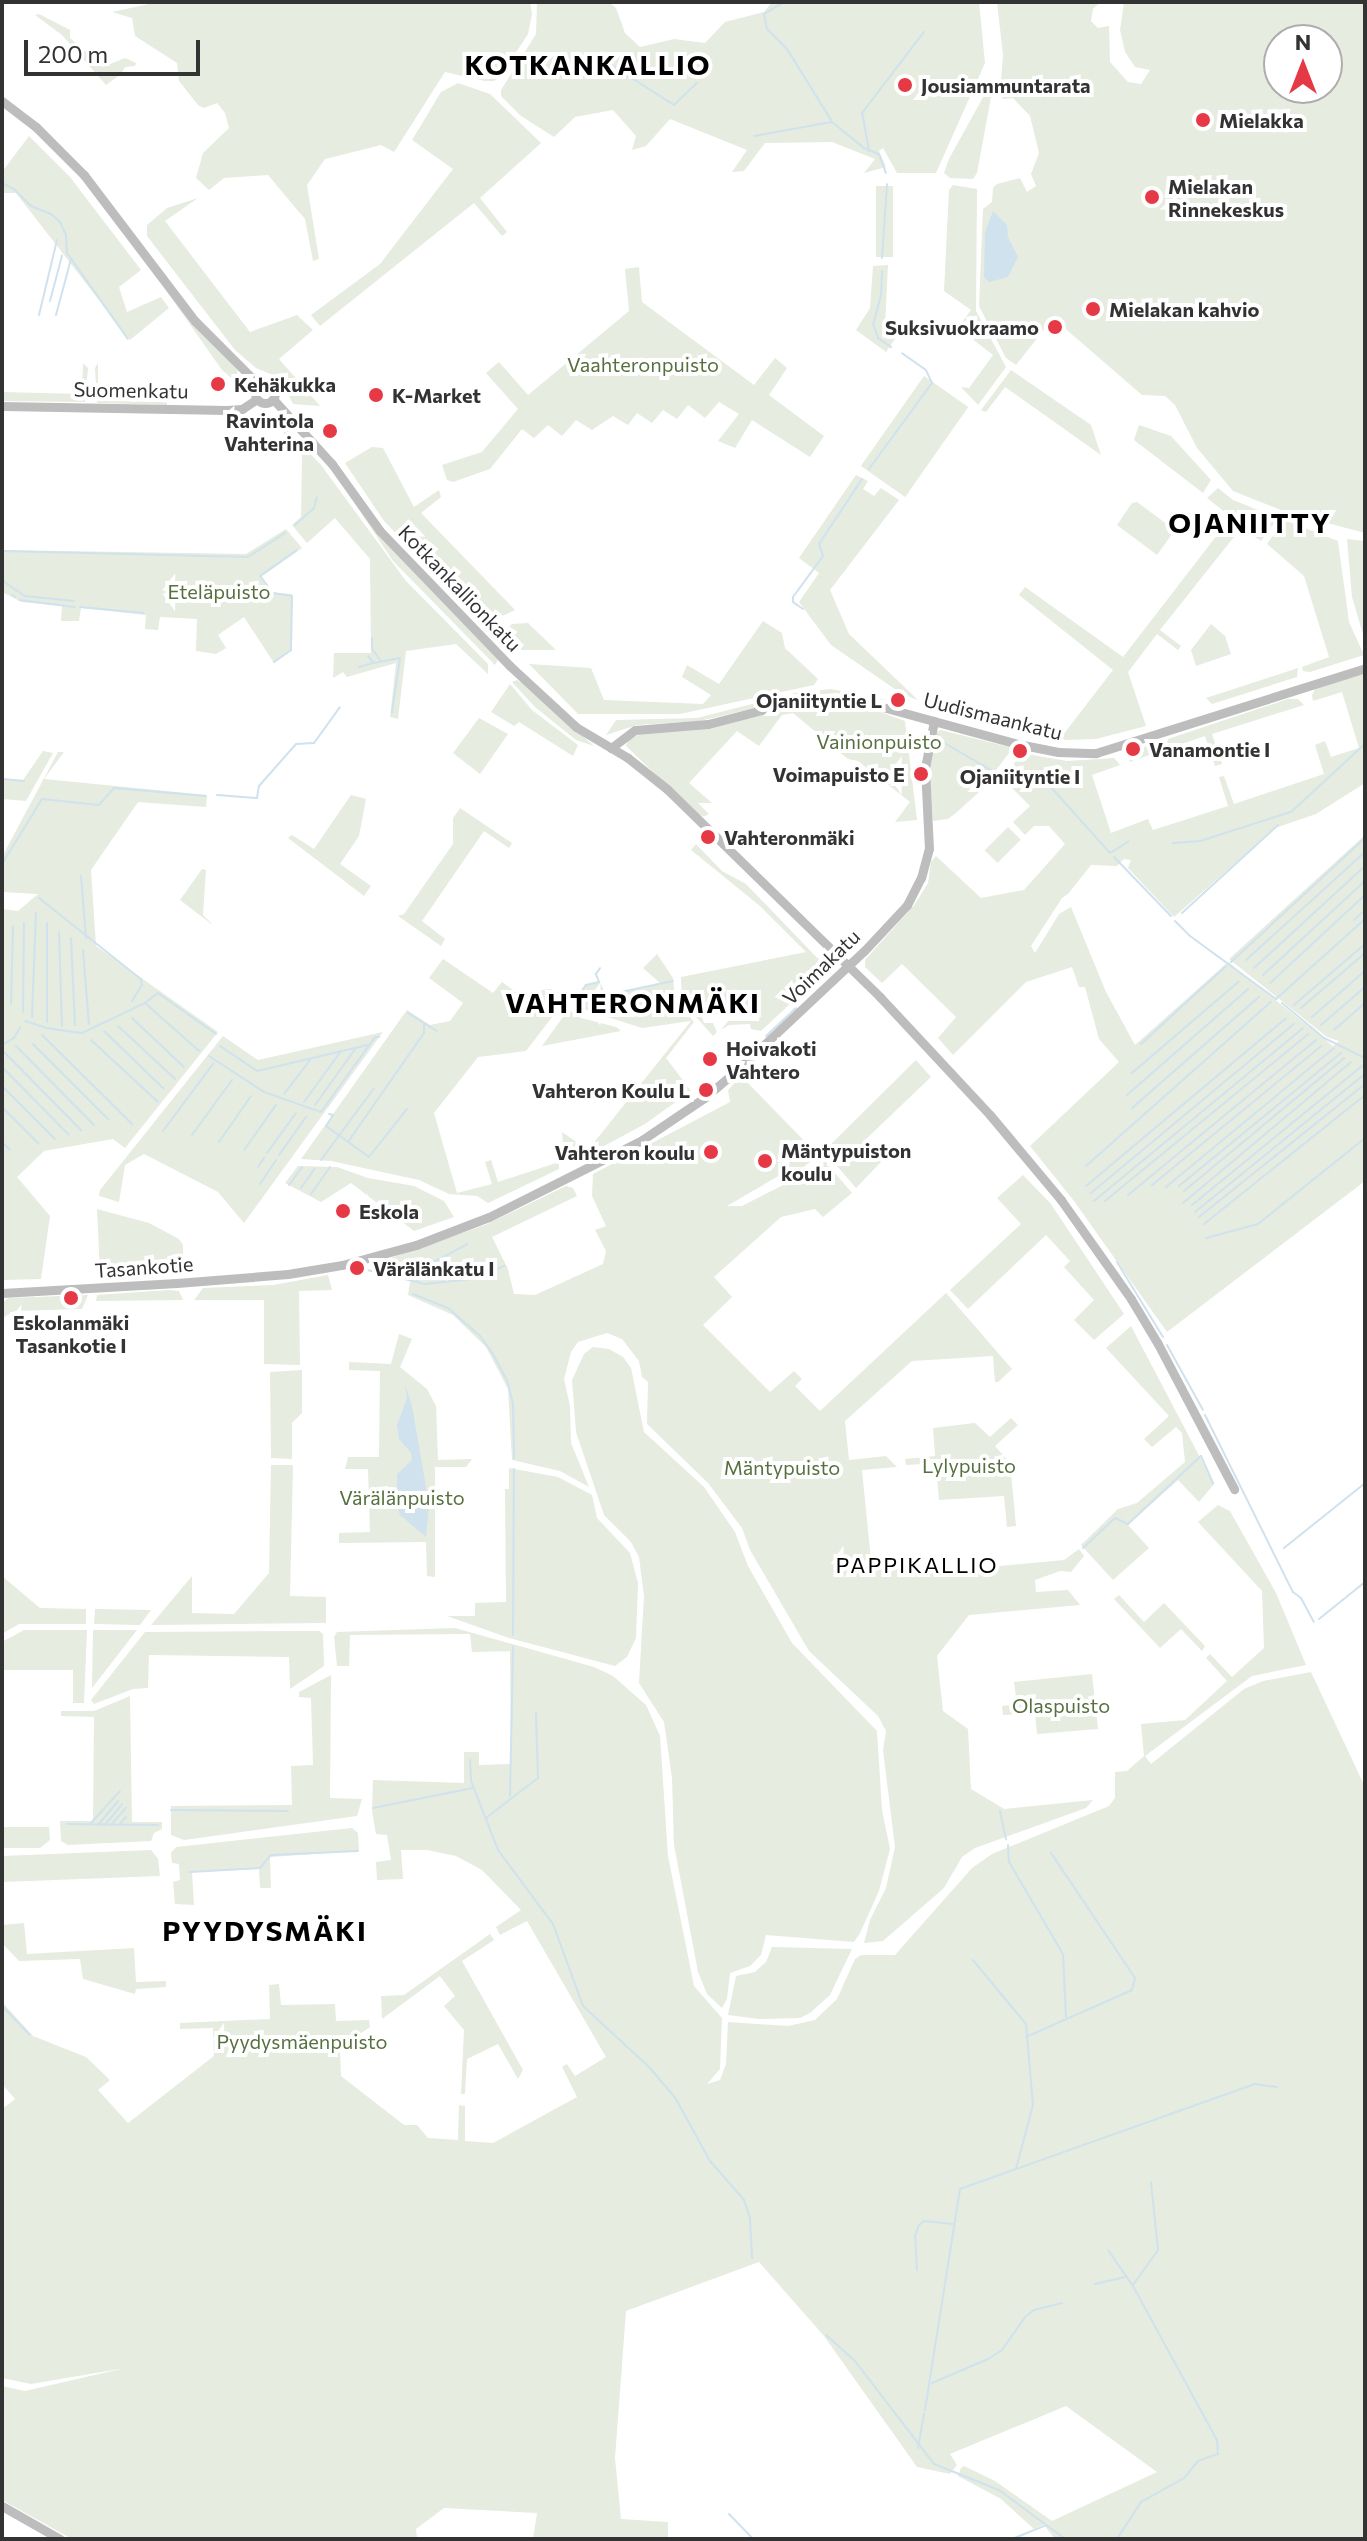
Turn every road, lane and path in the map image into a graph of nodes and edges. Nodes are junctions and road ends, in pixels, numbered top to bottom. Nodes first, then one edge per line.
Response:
1 (2, 101) edge
2 (258, 384) junction
3 (257, 399) junction
4 (273, 399) junction
5 (2, 406) edge
6 (1365, 668) edge
7 (934, 721) junction
8 (611, 748) junction
9 (848, 966) junction
10 (288, 1274) joint
11 (2, 1293) edge
12 (1234, 1489) dead end
13 (2, 2506) edge
14 (60, 2539) edge

1 - 2 street
2 - 3 street
2 - 4 street
3 - 4 street
3 - 5 street, Suomenkatu
4 - 8 street, Kotkankallionkatu
6 - 7 street, Uudismaankatu
7 - 8 street, Uudismaankatu
7 - 9 street, Voimakatu
8 - 9 street, Kotkankallionkatu
9 - 10 street, Voimakatu
9 - 12 street, Kotkankallionkatu
10 - 11 street, Tasankotie
13 - 14 street

